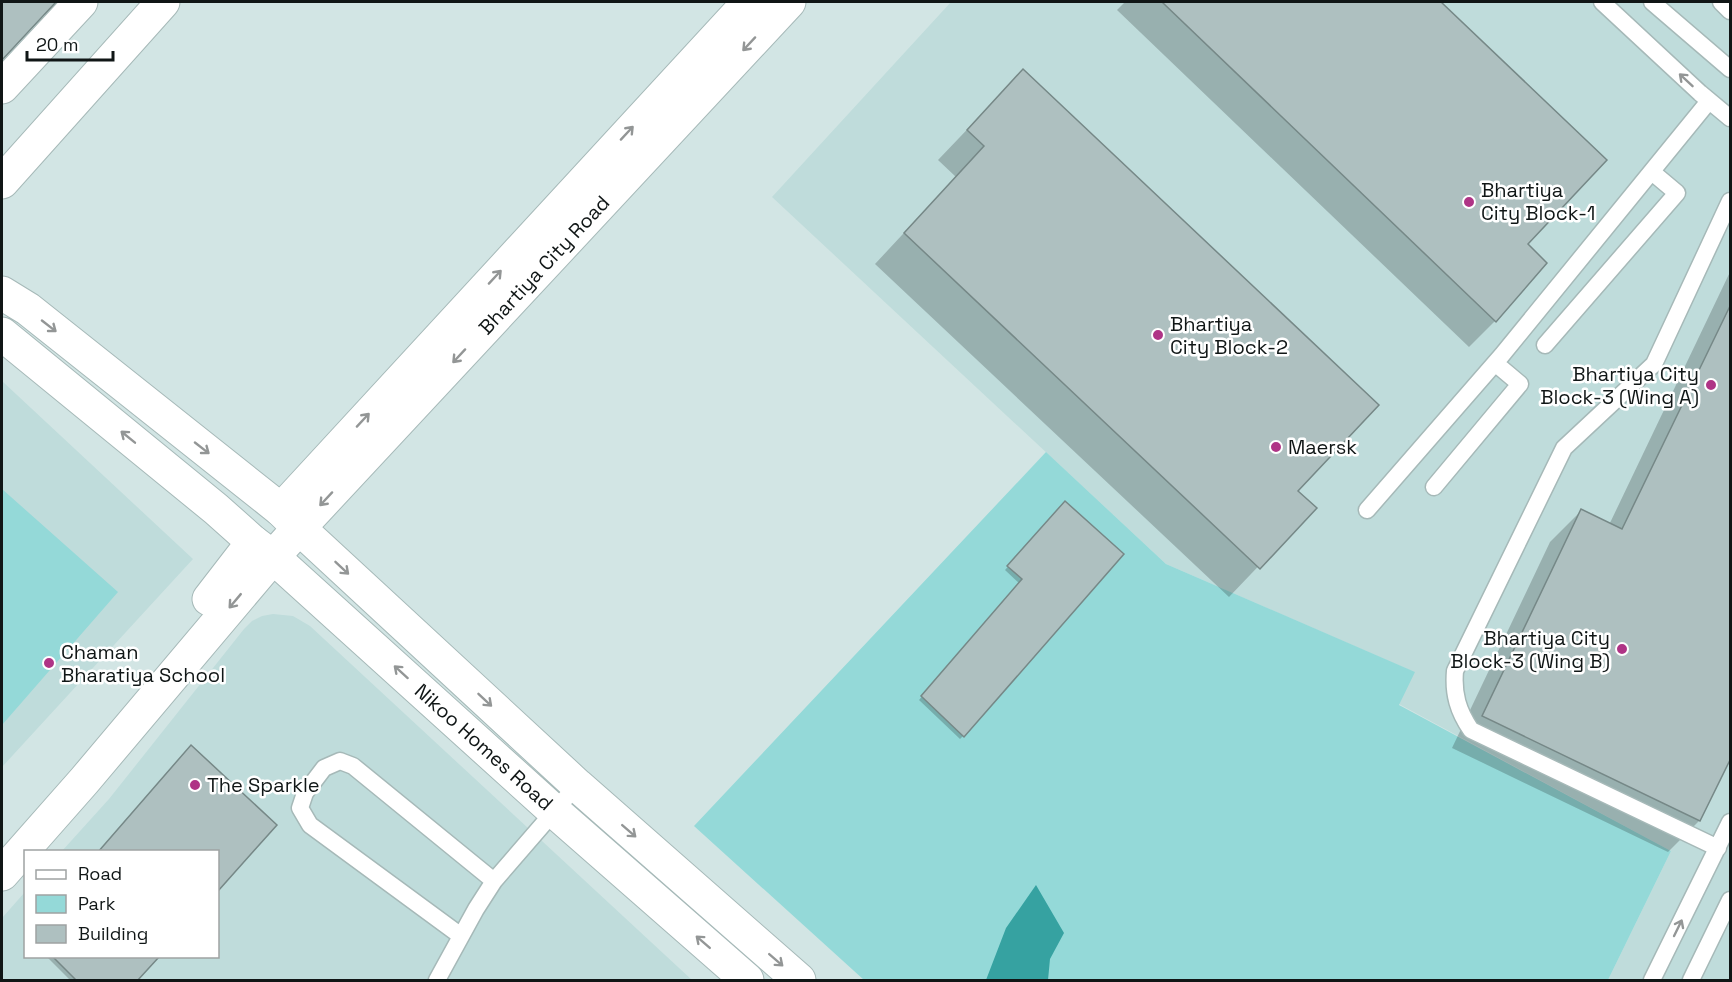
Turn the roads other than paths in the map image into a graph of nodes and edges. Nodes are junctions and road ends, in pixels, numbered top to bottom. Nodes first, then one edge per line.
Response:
1 (81, 2) edge
2 (163, 2) edge
3 (749, 2) edge
4 (789, 2) edge
5 (1602, 2) edge
6 (1652, 2) edge
7 (1721, 2) edge
8 (1731, 11) edge
9 (1731, 69) edge
10 (2, 87) edge
11 (1709, 101) junction
12 (1731, 118) edge
13 (1652, 172) junction
14 (2, 182) edge
15 (1731, 201) edge
16 (2, 293) edge
17 (2, 334) edge
18 (1545, 345) dead end
19 (1495, 363) junction
20 (1434, 487) dead end
21 (1367, 510) dead end
22 (290, 519) junction
23 (263, 550) junction
24 (577, 785) junction
25 (554, 811) junction
26 (1731, 822) edge
27 (2, 843) edge
28 (1718, 848) junction
29 (2, 874) edge
30 (494, 881) junction
31 (1731, 900) edge
32 (461, 936) junction
33 (437, 981) edge
34 (747, 981) edge
35 (799, 981) edge
36 (1652, 981) edge
37 (1691, 981) edge

1 - 10 street
2 - 14 street
22 -> 3 street, Bhartiya City Road
4 -> 22 street, Bhartiya City Road
11 -> 5 lane
6 - 9 lane
7 - 8 lane
11 - 12 lane
11 - 13 lane
13 - 18 lane
13 - 19 lane
15 - 28 lane
16 -> 22 street, Nikoo Homes Road
23 -> 17 street, Nikoo Homes Road
19 - 20 lane
19 - 21 lane
22 - 23 street
22 -> 24 street, Nikoo Homes Road
25 -> 23 street, Nikoo Homes Road
23 - 27 street
23 -> 29 street
24 - 25 lane
24 -> 35 street, Nikoo Homes Road
25 - 30 lane
34 -> 25 street, Nikoo Homes Road
26 - 28 lane
36 -> 28 lane
30 - 32 lane
30 - 32 lane
31 - 37 lane
32 - 33 lane

